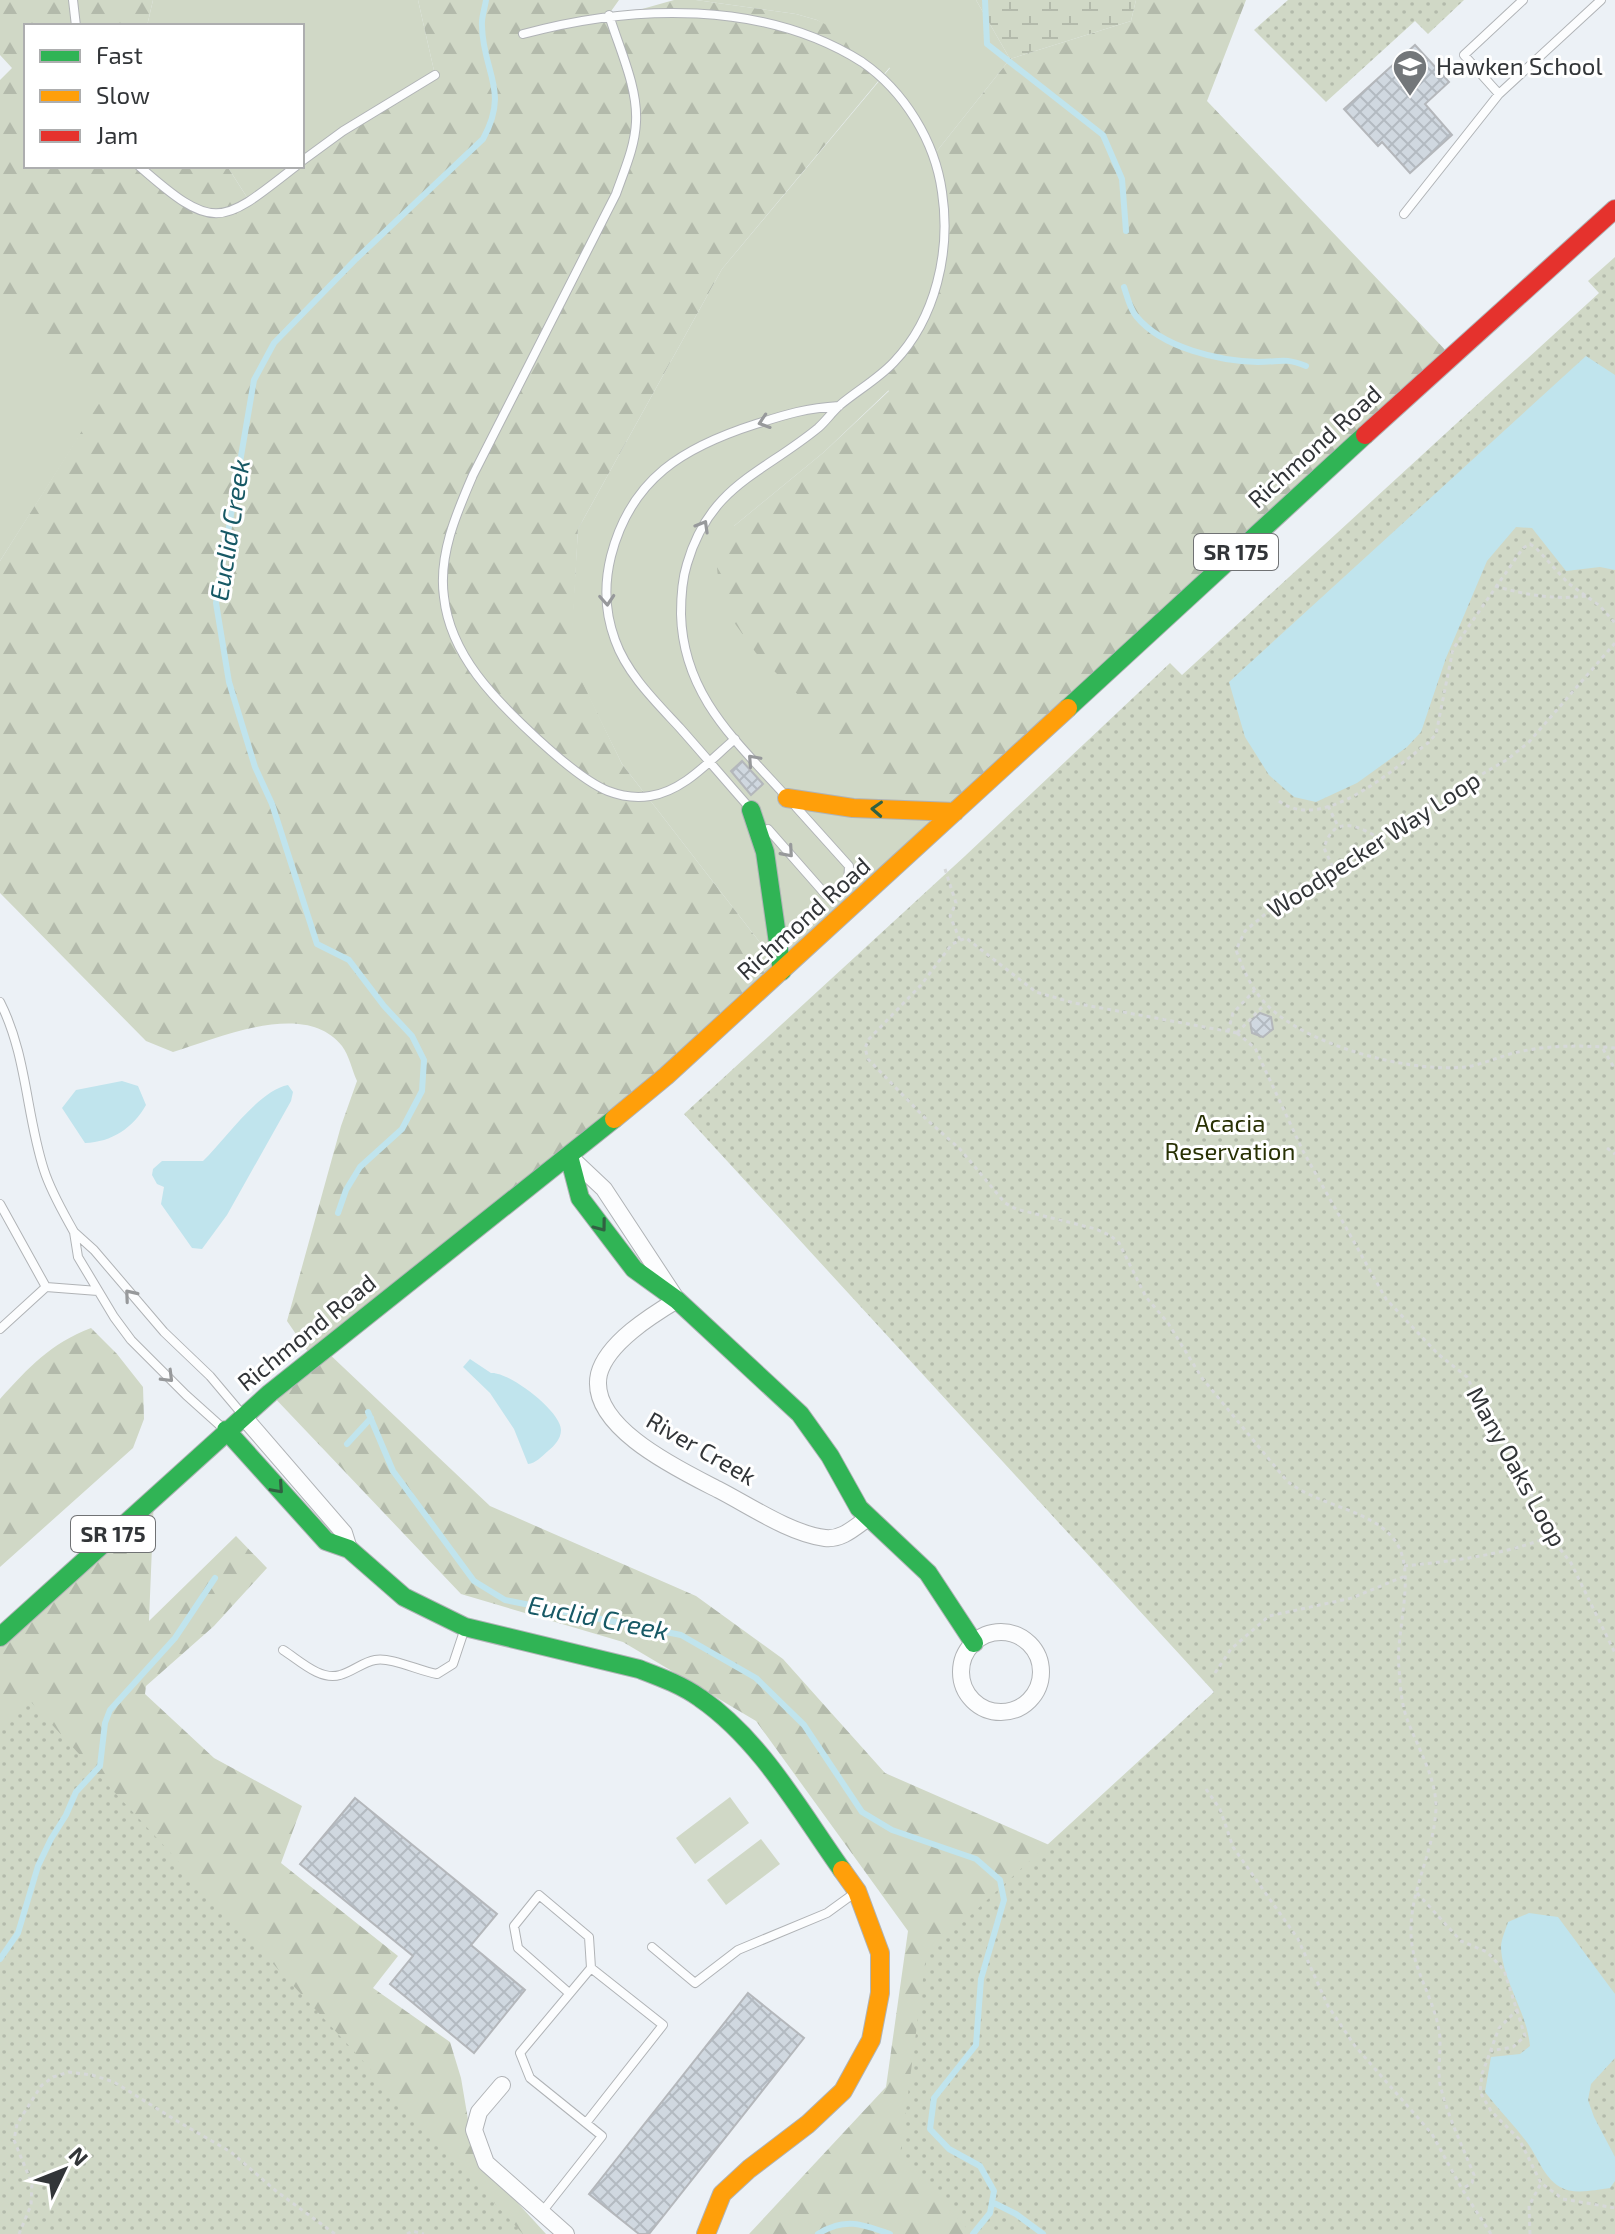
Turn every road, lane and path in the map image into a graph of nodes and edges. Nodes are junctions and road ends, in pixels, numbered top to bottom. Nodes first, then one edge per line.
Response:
1 (73, 0) edge
2 (1523, 0) edge
3 (1601, 0) edge
4 (609, 15) junction
5 (76, 24) edge
6 (523, 34) dead end
7 (435, 75) dead end
8 (1499, 94) junction
9 (304, 160) edge
10 (141, 168) edge
11 (293, 168) edge
12 (1615, 209) edge
13 (1404, 214) dead end
14 (839, 406) junction
15 (1495, 586) junction
16 (1586, 596) junction
17 (1615, 623) edge
18 (1615, 643) edge
19 (735, 739) junction
20 (709, 761) junction
21 (787, 798) junction
22 (1279, 801) dead end
23 (1328, 806) junction
24 (751, 810) junction
25 (955, 812) junction
26 (1338, 826) junction
27 (1382, 840) junction
28 (945, 869) dead end
29 (1337, 875) junction
30 (960, 940) junction
31 (782, 971) junction
32 (1255, 990) junction
33 (0, 1002) edge
34 (1265, 1004) junction
35 (1228, 1032) junction
36 (1237, 1033) junction
37 (1602, 1047) junction
38 (1615, 1048) edge
39 (1615, 1069) edge
40 (1615, 1147) edge
41 (1607, 1148) dead end
42 (1614, 1153) edge
43 (569, 1156) junction
44 (0, 1204) edge
45 (74, 1232) junction
46 (46, 1287) junction
47 (98, 1291) junction
48 (677, 1300) junction
49 (0, 1329) edge
50 (243, 1416) junction
51 (226, 1430) junction
52 (868, 1518) junction
53 (1551, 1536) junction
54 (349, 1549) junction
55 (1404, 1566) junction
56 (1405, 1576) junction
57 (465, 1627) junction
58 (0, 1637) edge
59 (974, 1643) junction
60 (283, 1650) dead end
61 (1615, 1653) edge
62 (1215, 1673) dead end
63 (1206, 1789) dead end
64 (857, 1891) junction
65 (1417, 1893) junction
66 (652, 1947) dead end
67 (591, 1968) junction
68 (569, 1993) junction
69 (1518, 2009) junction
70 (1490, 2051) junction
71 (502, 2085) dead end
72 (586, 2123) junction
73 (1541, 2183) junction
74 (1462, 2189) junction
75 (1615, 2208) edge
76 (542, 2212) junction
77 (19, 2234) edge
78 (335, 2234) edge
79 (407, 2234) edge
80 (424, 2234) edge
81 (566, 2234) edge
82 (706, 2234) edge
83 (1491, 2234) edge
84 (1530, 2234) edge

1 - 5 lane
2 - 8 lane
3 - 8 lane
4 - 6 lane
4 - 14 lane
4 - 20 lane
7 - 9 lane
8 - 13 lane
10 - 11 lane
12 - 25 main road, Richmond Road / SR 175
19 -> 14 lane
14 -> 20 lane
15 - 16 path
15 - 16 path
15 - 23 path
16 - 17 path
18 - 27 path, Woodpecker Way Loop
19 - 20 lane
21 -> 19 lane
20 - 24 lane
24 -> 21 lane
25 -> 21 main road
22 - 23 path
23 - 26 path
24 - 31 main road
25 - 31 main road, Richmond Road / SR 175
26 - 27 path
26 - 29 path
27 - 29 path, Woodpecker Way Loop
28 - 30 path
29 - 32 path, Woodpecker Way Loop
30 - 35 path
30 - 55 path
31 - 43 main road, Richmond Road / SR 175
32 - 34 path
32 - 35 path
33 - 45 lane
34 - 36 path
34 - 37 path
35 - 36 path
36 - 53 path, Many Oaks Loop
37 - 38 path
37 - 39 path
40 - 42 path
41 - 42 path
43 - 48 main road
43 - 50 main road, Richmond Road / SR 175
44 - 46 lane
45 - 47 lane
50 -> 45 lane
46 - 47 lane
46 - 49 lane
47 -> 51 lane
48 - 52 main road
48 - 52 street, River Creek
50 - 51 main road, Richmond Road / SR 175
50 - 54 street
51 -> 54 main road
51 - 58 main road, Richmond Road / SR 175
52 - 59 main road
53 - 55 path
53 - 61 path, Many Oaks Loop
54 - 57 main road
55 - 56 path
56 - 62 path
56 - 65 path
57 - 60 lane
57 - 64 main road
59 - 59 street
63 - 74 path
64 - 66 lane
64 - 82 main road
65 - 69 path
65 - 74 path
67 - 68 lane
67 - 68 lane
67 - 72 lane
68 - 72 lane
69 - 70 path
69 - 70 path
70 - 73 path
71 - 76 street
72 - 76 lane
73 - 75 path
73 - 84 path
74 - 83 path
76 - 81 street
77 - 78 path
79 - 80 path

